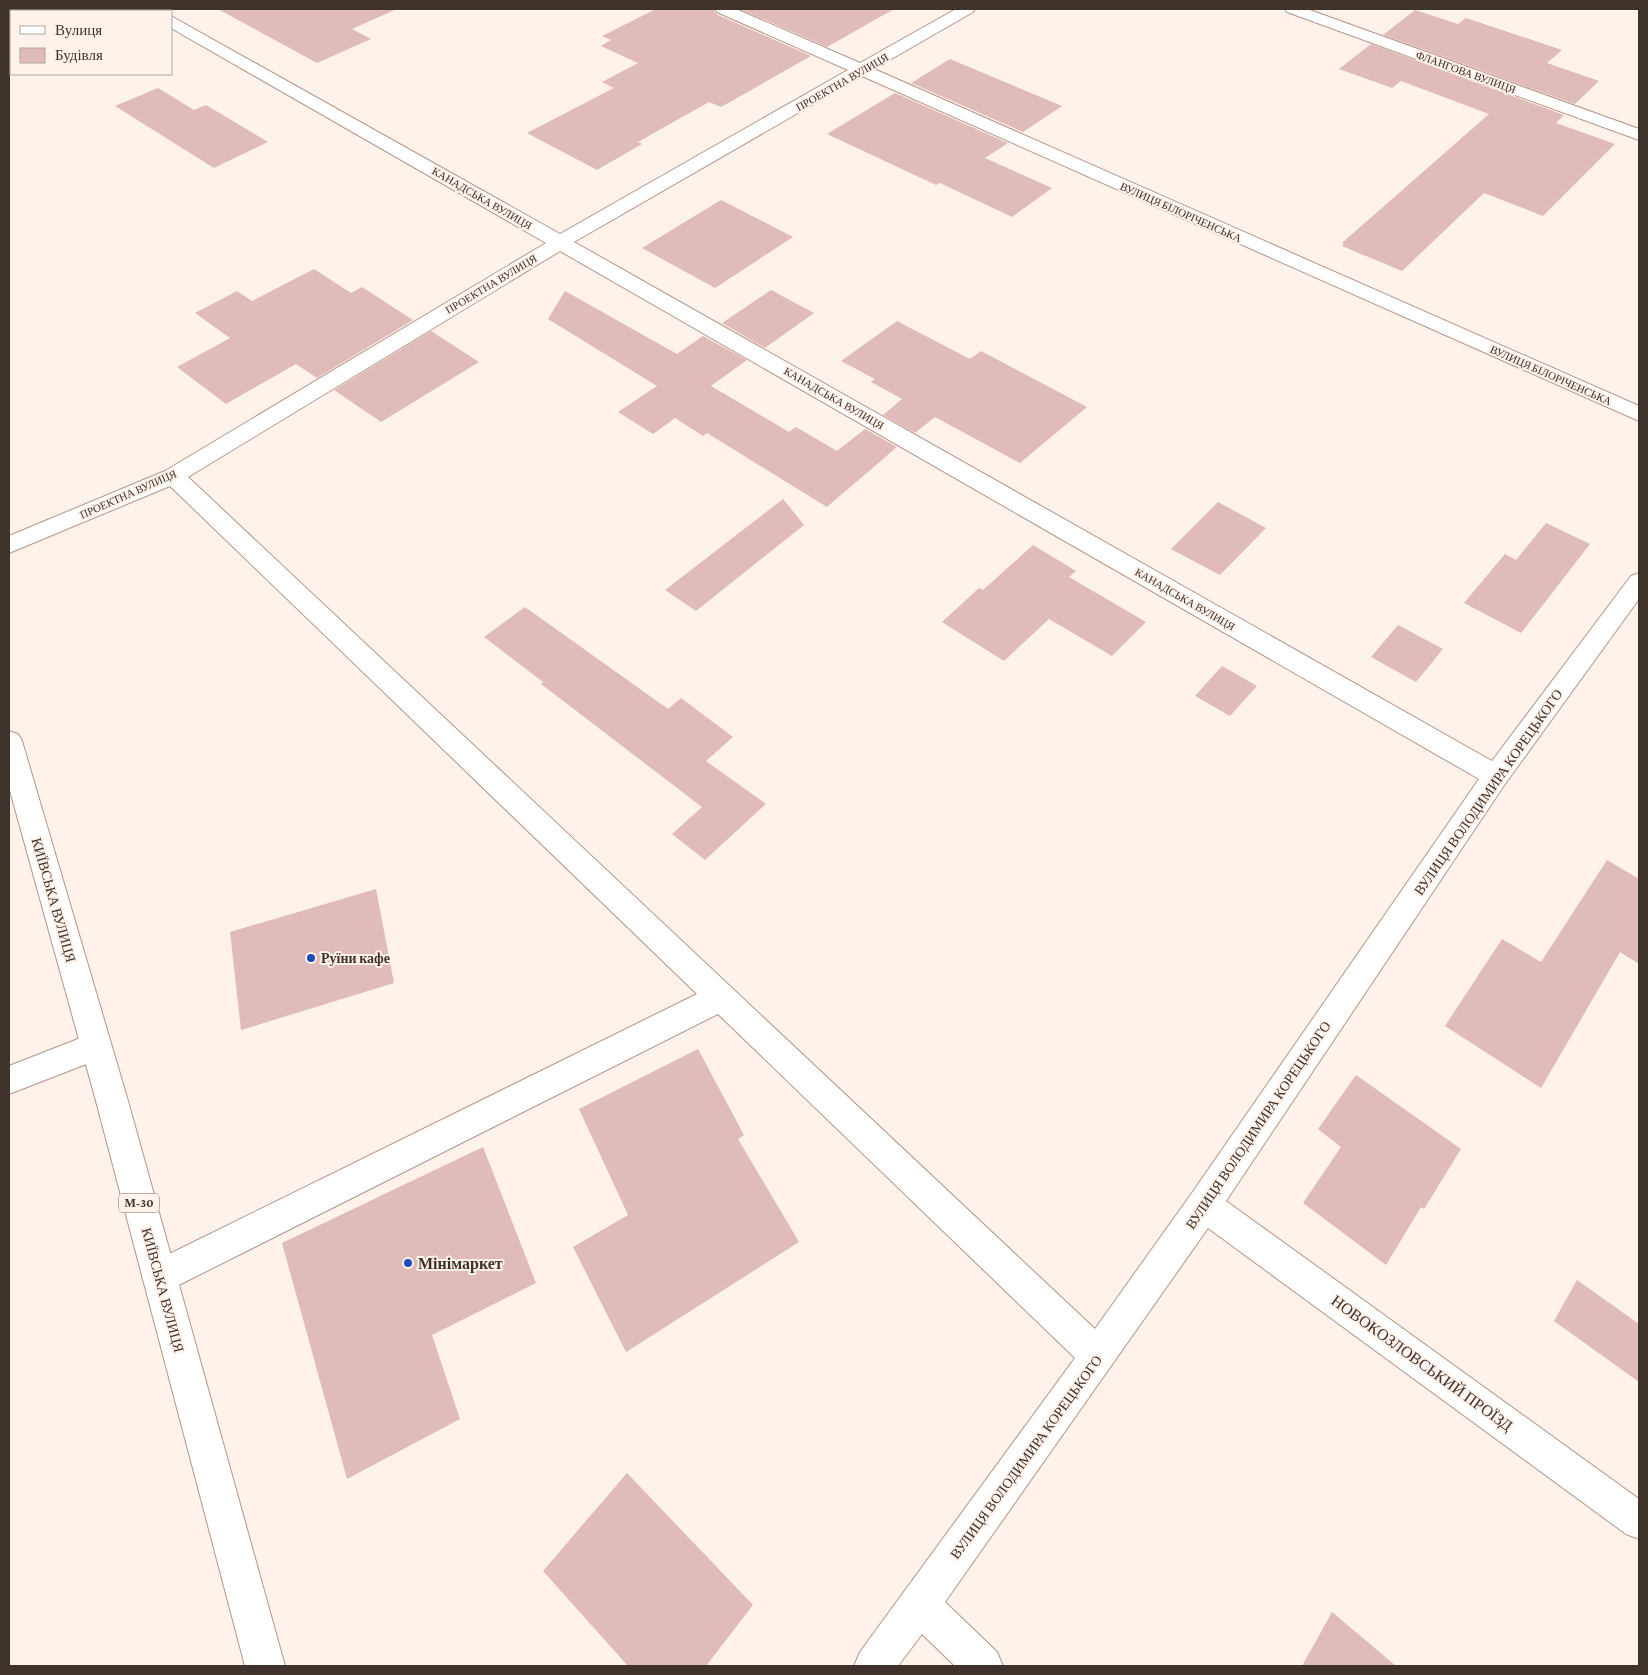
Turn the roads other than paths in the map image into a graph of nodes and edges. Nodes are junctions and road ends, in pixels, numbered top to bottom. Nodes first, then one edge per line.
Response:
1 (723, 9) edge
2 (967, 9) edge
3 (1293, 9) edge
4 (172, 22) edge
5 (862, 70) junction
6 (1639, 135) edge
7 (561, 242) junction
8 (1639, 414) edge
9 (173, 476) junction
10 (9, 545) edge
11 (1639, 582) edge
12 (9, 741) edge
13 (1496, 776) junction
14 (720, 998) junction
15 (96, 1046) junction
16 (9, 1080) edge
17 (1204, 1205) junction
18 (159, 1277) junction
19 (1098, 1356) junction
20 (1639, 1521) edge
21 (920, 1605) junction
22 (265, 1666) edge
23 (874, 1666) edge
24 (983, 1666) edge

1 - 5 main road, ВУЛИЦЯ БІЛОРІЧЕНСЬКА
2 - 5 main road, ПРОЕКТНА ВУЛИЦЯ
3 - 6 main road, ФЛАНГОВА ВУЛИЦЯ
4 - 7 main road, КАНАДСЬКА ВУЛИЦЯ
5 - 7 main road, ПРОЕКТНА ВУЛИЦЯ
5 - 8 main road, ВУЛИЦЯ БІЛОРІЧЕНСЬКА
7 - 9 main road, ПРОЕКТНА ВУЛИЦЯ
7 - 13 main road, КАНАДСЬКА ВУЛИЦЯ
9 - 10 main road, ПРОЕКТНА ВУЛИЦЯ
9 - 14 main road
11 - 13 main road, ВУЛИЦЯ ВОЛОДИМИРА КОРЕЦЬКОГО
12 - 15 main road, КИЇВСЬКА ВУЛИЦЯ / М-30
13 - 17 main road, ВУЛИЦЯ ВОЛОДИМИРА КОРЕЦЬКОГО
14 - 18 main road
14 - 19 main road
15 - 16 main road
15 - 18 main road, КИЇВСЬКА ВУЛИЦЯ / М-30
17 - 19 main road, ВУЛИЦЯ ВОЛОДИМИРА КОРЕЦЬКОГО
17 - 20 main road, НОВОКОЗЛОВСЬКИЙ ПРОЇЗД
18 - 22 main road, КИЇВСЬКА ВУЛИЦЯ / М-30
19 - 21 main road, ВУЛИЦЯ ВОЛОДИМИРА КОРЕЦЬКОГО
21 - 23 main road, ВУЛИЦЯ ВОЛОДИМИРА КОРЕЦЬКОГО
21 - 24 main road

